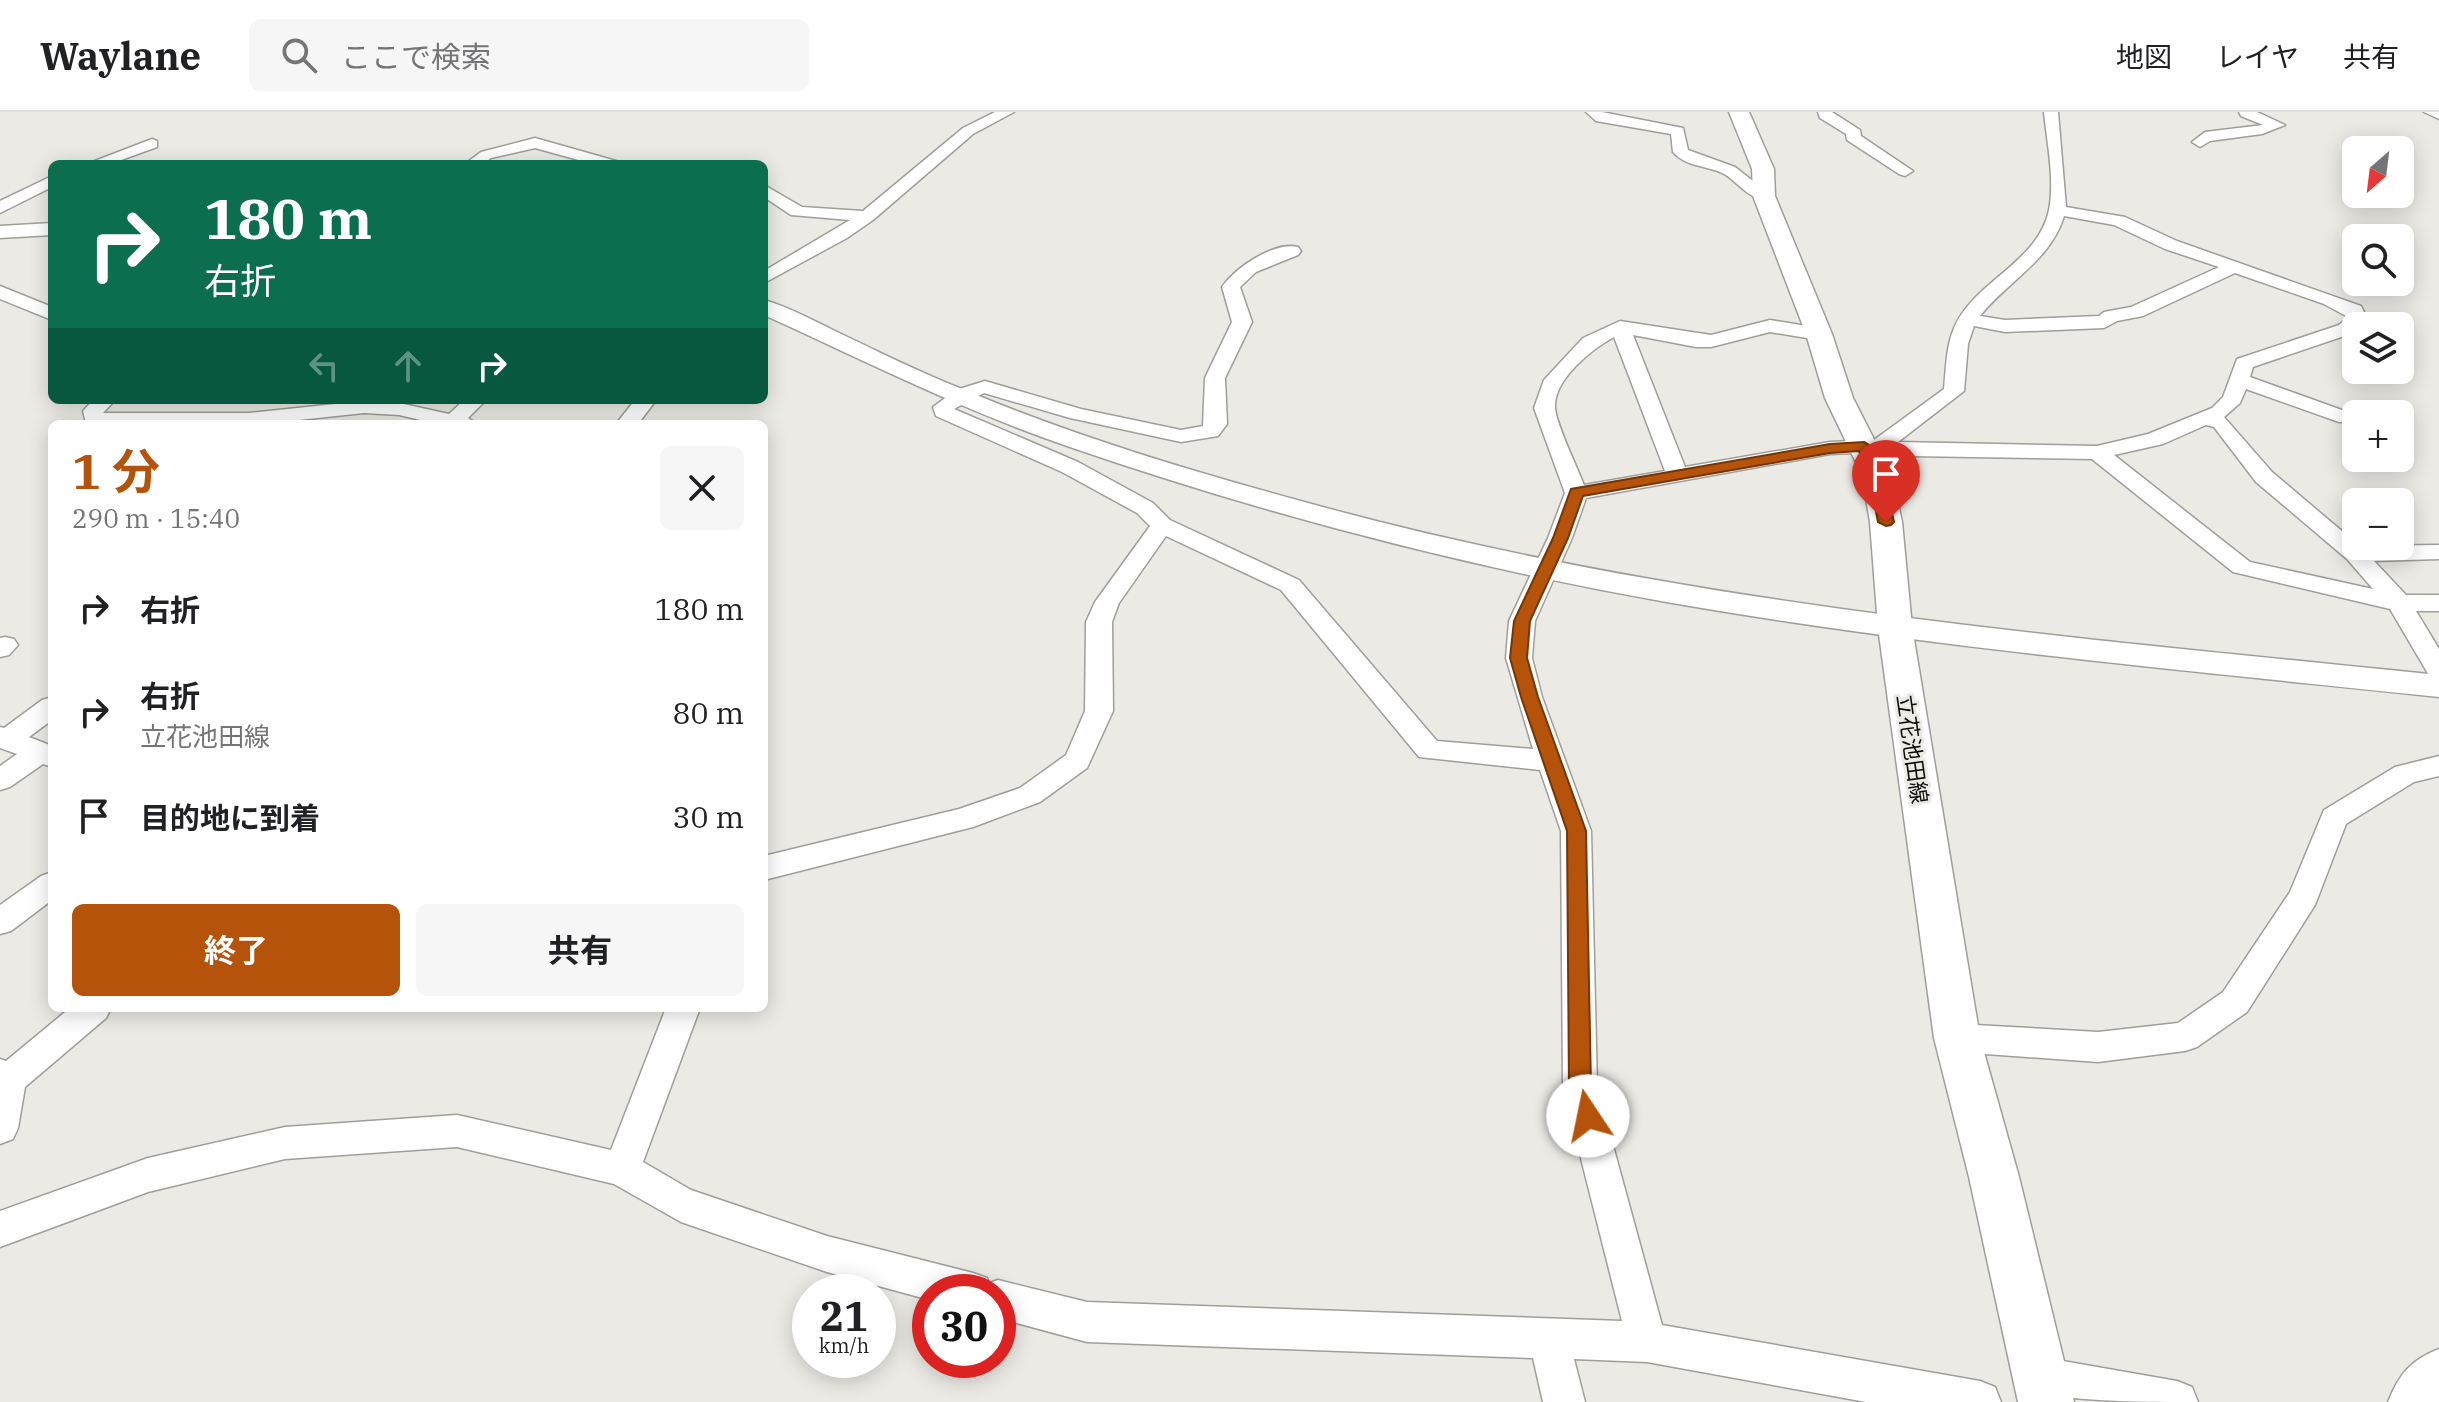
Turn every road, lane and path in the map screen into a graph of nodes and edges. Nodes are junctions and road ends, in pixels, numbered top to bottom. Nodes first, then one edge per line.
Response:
1 (1007, 112) edge
2 (1593, 112) edge
3 (1739, 112) edge
4 (1825, 112) edge
5 (2227, 112) edge
6 (2258, 112) edge
7 (2433, 112) edge
8 (2057, 113) edge
9 (2246, 113) edge
10 (2439, 114) edge
11 (2200, 142) dead end
12 (152, 144) dead end
13 (106, 160) edge
14 (479, 160) edge
15 (596, 160) edge
16 (1905, 171) dead end
17 (48, 183) edge
18 (768, 193) edge
19 (1764, 196) junction
20 (0, 208) edge
21 (2057, 210) junction
22 (768, 212) edge
23 (867, 216) junction
24 (48, 229) edge
25 (0, 232) edge
26 (841, 234) junction
27 (1292, 251) dead end
28 (2236, 266) junction
29 (768, 276) edge
30 (0, 292) edge
31 (768, 309) edge
32 (48, 312) edge
33 (1968, 319) junction
34 (1620, 327) junction
35 (1819, 334) junction
36 (2239, 380) junction
37 (958, 397) junction
38 (101, 404) edge
39 (643, 404) edge
40 (357, 416) edge
41 (2342, 417) edge
42 (2205, 418) junction
43 (451, 420) edge
44 (630, 420) edge
45 (1872, 446) junction
46 (2097, 453) junction
47 (1677, 474) junction
48 (1576, 493) junction
49 (1162, 525) junction
50 (2342, 543) edge
51 (2439, 552) edge
52 (2414, 553) edge
53 (2360, 560) edge
54 (1546, 569) junction
55 (2399, 603) junction
56 (2439, 603) edge
57 (1895, 627) junction
58 (2439, 671) edge
59 (2439, 686) edge
60 (48, 709) edge
61 (4, 738) edge
62 (47, 754) edge
63 (1551, 761) junction
64 (2439, 766) edge
65 (0, 780) edge
66 (768, 867) edge
67 (48, 887) edge
68 (0, 922) edge
69 (89, 1012) edge
70 (681, 1012) edge
71 (1957, 1038) junction
72 (5, 1076) edge
73 (0, 1128) edge
74 (622, 1169) junction
75 (0, 1229) edge
76 (912, 1276) edge
77 (1016, 1304) edge
78 (1549, 1339) junction
79 (1647, 1342) junction
80 (2439, 1381) edge
81 (2064, 1392) edge
82 (1564, 1402) edge
83 (1980, 1402) edge
84 (2177, 1402) edge
85 (2420, 1402) edge

1 - 23 street
2 - 19 street
3 - 19 main road, 立花池田線
4 - 16 street
5 - 9 street
6 - 9 street
7 - 10 street
8 - 21 street
9 - 11 street
12 - 13 street
14 - 15 street
17 - 20 street
18 - 23 street
19 - 35 main road, 立花池田線
21 - 28 street
21 - 33 street
22 - 26 street
23 - 26 street
24 - 25 street
26 - 29 street
27 - 37 street
28 - 33 street
28 - 36 street
30 - 32 street
31 - 37 street
33 - 45 street
34 - 35 street
34 - 47 street
34 - 48 street
35 - 45 main road, 立花池田線
36 - 41 street
36 - 42 street
37 - 49 street
37 - 54 street
38 - 40 street
39 - 44 street
40 - 43 street
42 - 46 street
42 - 50 street
45 - 46 street
45 - 47 street
45 - 57 main road, 立花池田線
46 - 55 street
47 - 48 street
48 - 54 street
49 - 63 street
49 - 66 street
51 - 52 street
53 - 55 street
54 - 57 street
54 - 63 street
55 - 56 street
55 - 58 street
57 - 59 street
57 - 71 main road, 立花池田線
60 - 61 street
61 - 62 street
62 - 65 street
63 - 79 street
64 - 71 street
67 - 68 street
69 - 72 street
70 - 74 street
71 - 81 main road, 立花池田線
72 - 73 street
74 - 75 street
74 - 76 street
77 - 78 street
78 - 79 street
78 - 82 street
79 - 83 street
80 - 85 highway
81 - 84 street

